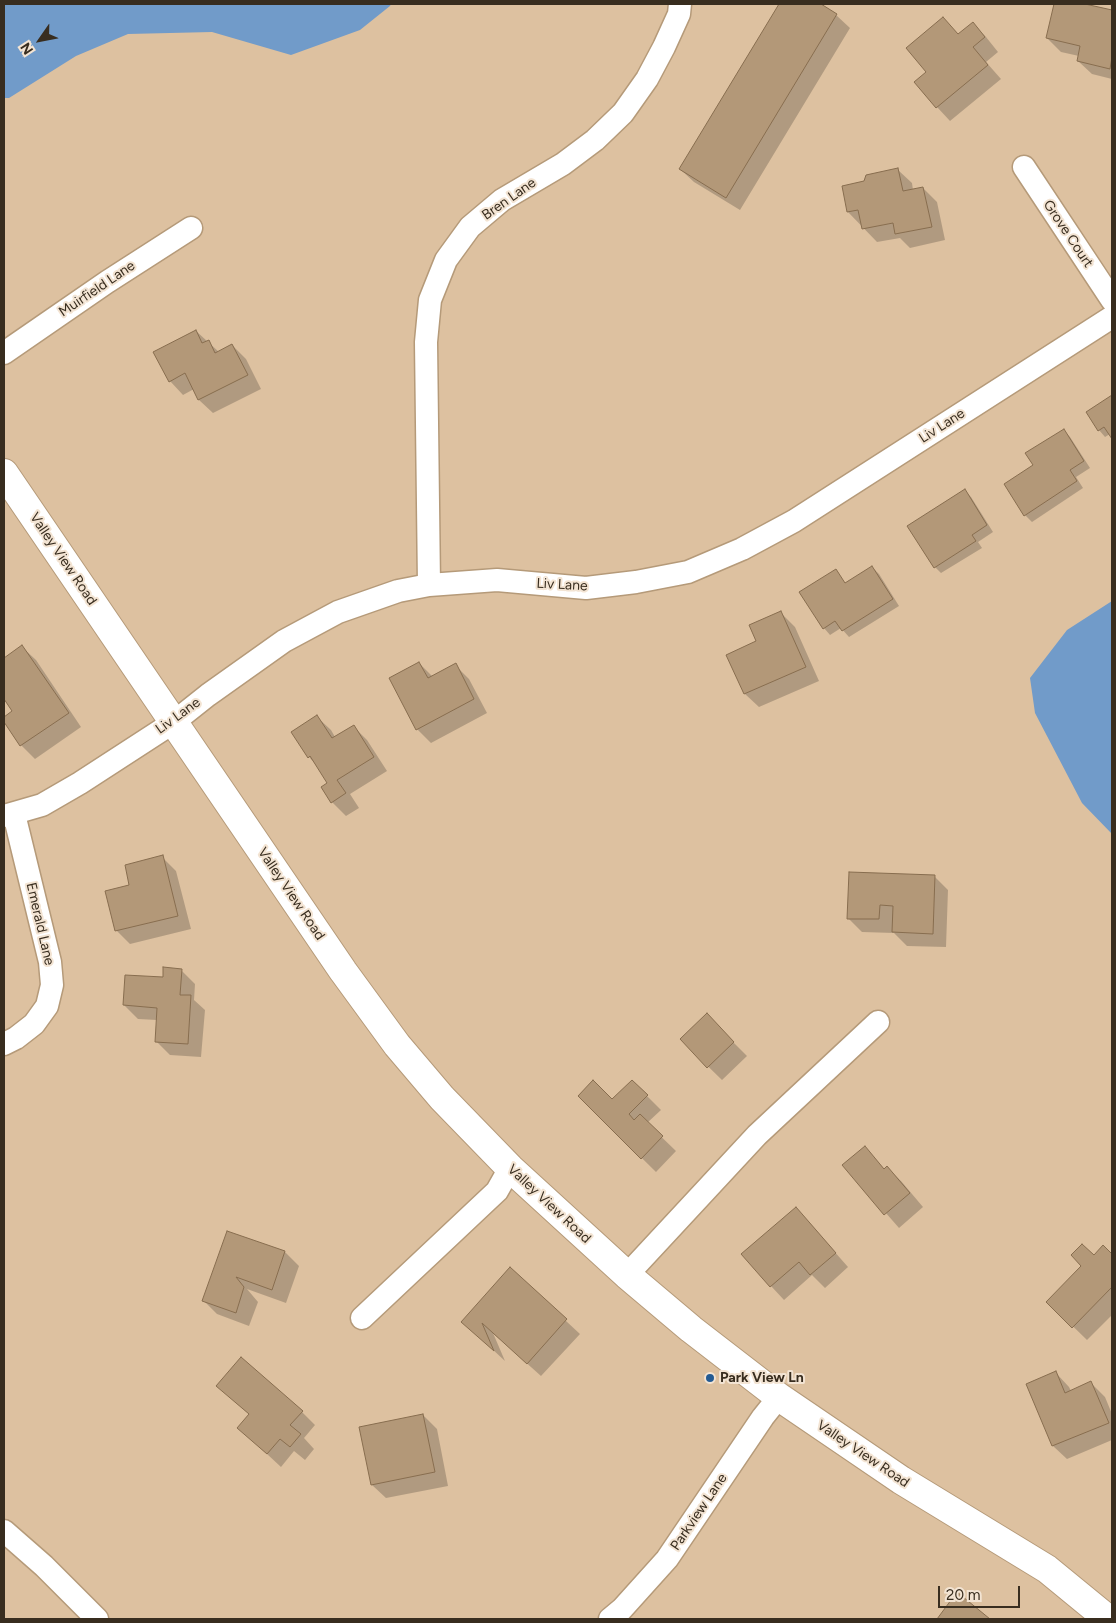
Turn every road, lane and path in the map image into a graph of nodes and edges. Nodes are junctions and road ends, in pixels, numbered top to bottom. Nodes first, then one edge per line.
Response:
1 (680, 4) edge
2 (1024, 167) dead end
3 (190, 228) dead end
4 (1112, 300) edge
5 (1112, 317) edge
6 (4, 353) edge
7 (4, 473) edge
8 (430, 585) junction
9 (174, 722) junction
10 (9, 815) edge
11 (878, 1022) dead end
12 (4, 1044) edge
13 (510, 1168) junction
14 (627, 1275) junction
15 (362, 1318) dead end
16 (779, 1397) junction
17 (4, 1531) edge
18 (97, 1619) edge
19 (610, 1619) edge
20 (1108, 1619) edge

1 - 8 street, Bren Lane
2 - 4 street, Grove Court
3 - 6 street, Muirfield Lane
5 - 8 street, Liv Lane
7 - 9 street, Valley View Road
8 - 9 street, Liv Lane
9 - 10 street, Liv Lane
9 - 13 street, Valley View Road
10 - 12 street, Emerald Lane
11 - 14 street
13 - 14 street, Valley View Road
13 - 15 street
14 - 16 street, Valley View Road
16 - 19 street, Parkview Lane
16 - 20 street, Valley View Road
17 - 18 street

